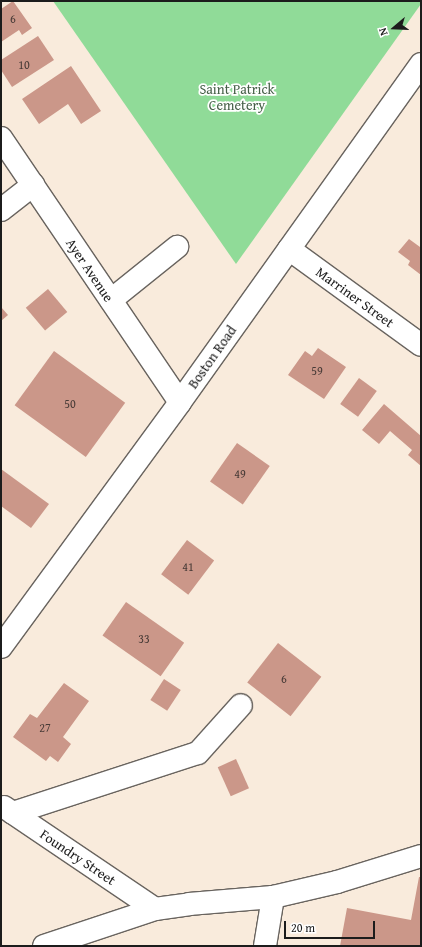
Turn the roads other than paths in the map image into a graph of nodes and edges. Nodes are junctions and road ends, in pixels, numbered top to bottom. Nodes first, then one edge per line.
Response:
1 (421, 64) edge
2 (1, 138) edge
3 (33, 185) junction
4 (1, 210) edge
5 (177, 247) dead end
6 (289, 249) junction
7 (111, 300) junction
8 (421, 345) edge
9 (180, 402) junction
10 (1, 647) edge
11 (241, 705) dead end
12 (7, 809) edge
13 (421, 856) edge
14 (273, 897) junction
15 (156, 909) junction
16 (44, 946) edge
17 (265, 946) edge

1 - 6 main road, Boston Road
2 - 3 main road, Ayer Avenue
3 - 4 main road
3 - 7 main road, Ayer Avenue
5 - 7 main road
6 - 8 main road, Marriner Street
6 - 9 main road, Boston Road
7 - 9 main road, Ayer Avenue
9 - 10 main road, Boston Road
11 - 12 main road
12 - 15 main road, Foundry Street
13 - 14 main road
14 - 15 main road
14 - 17 main road
15 - 16 main road

